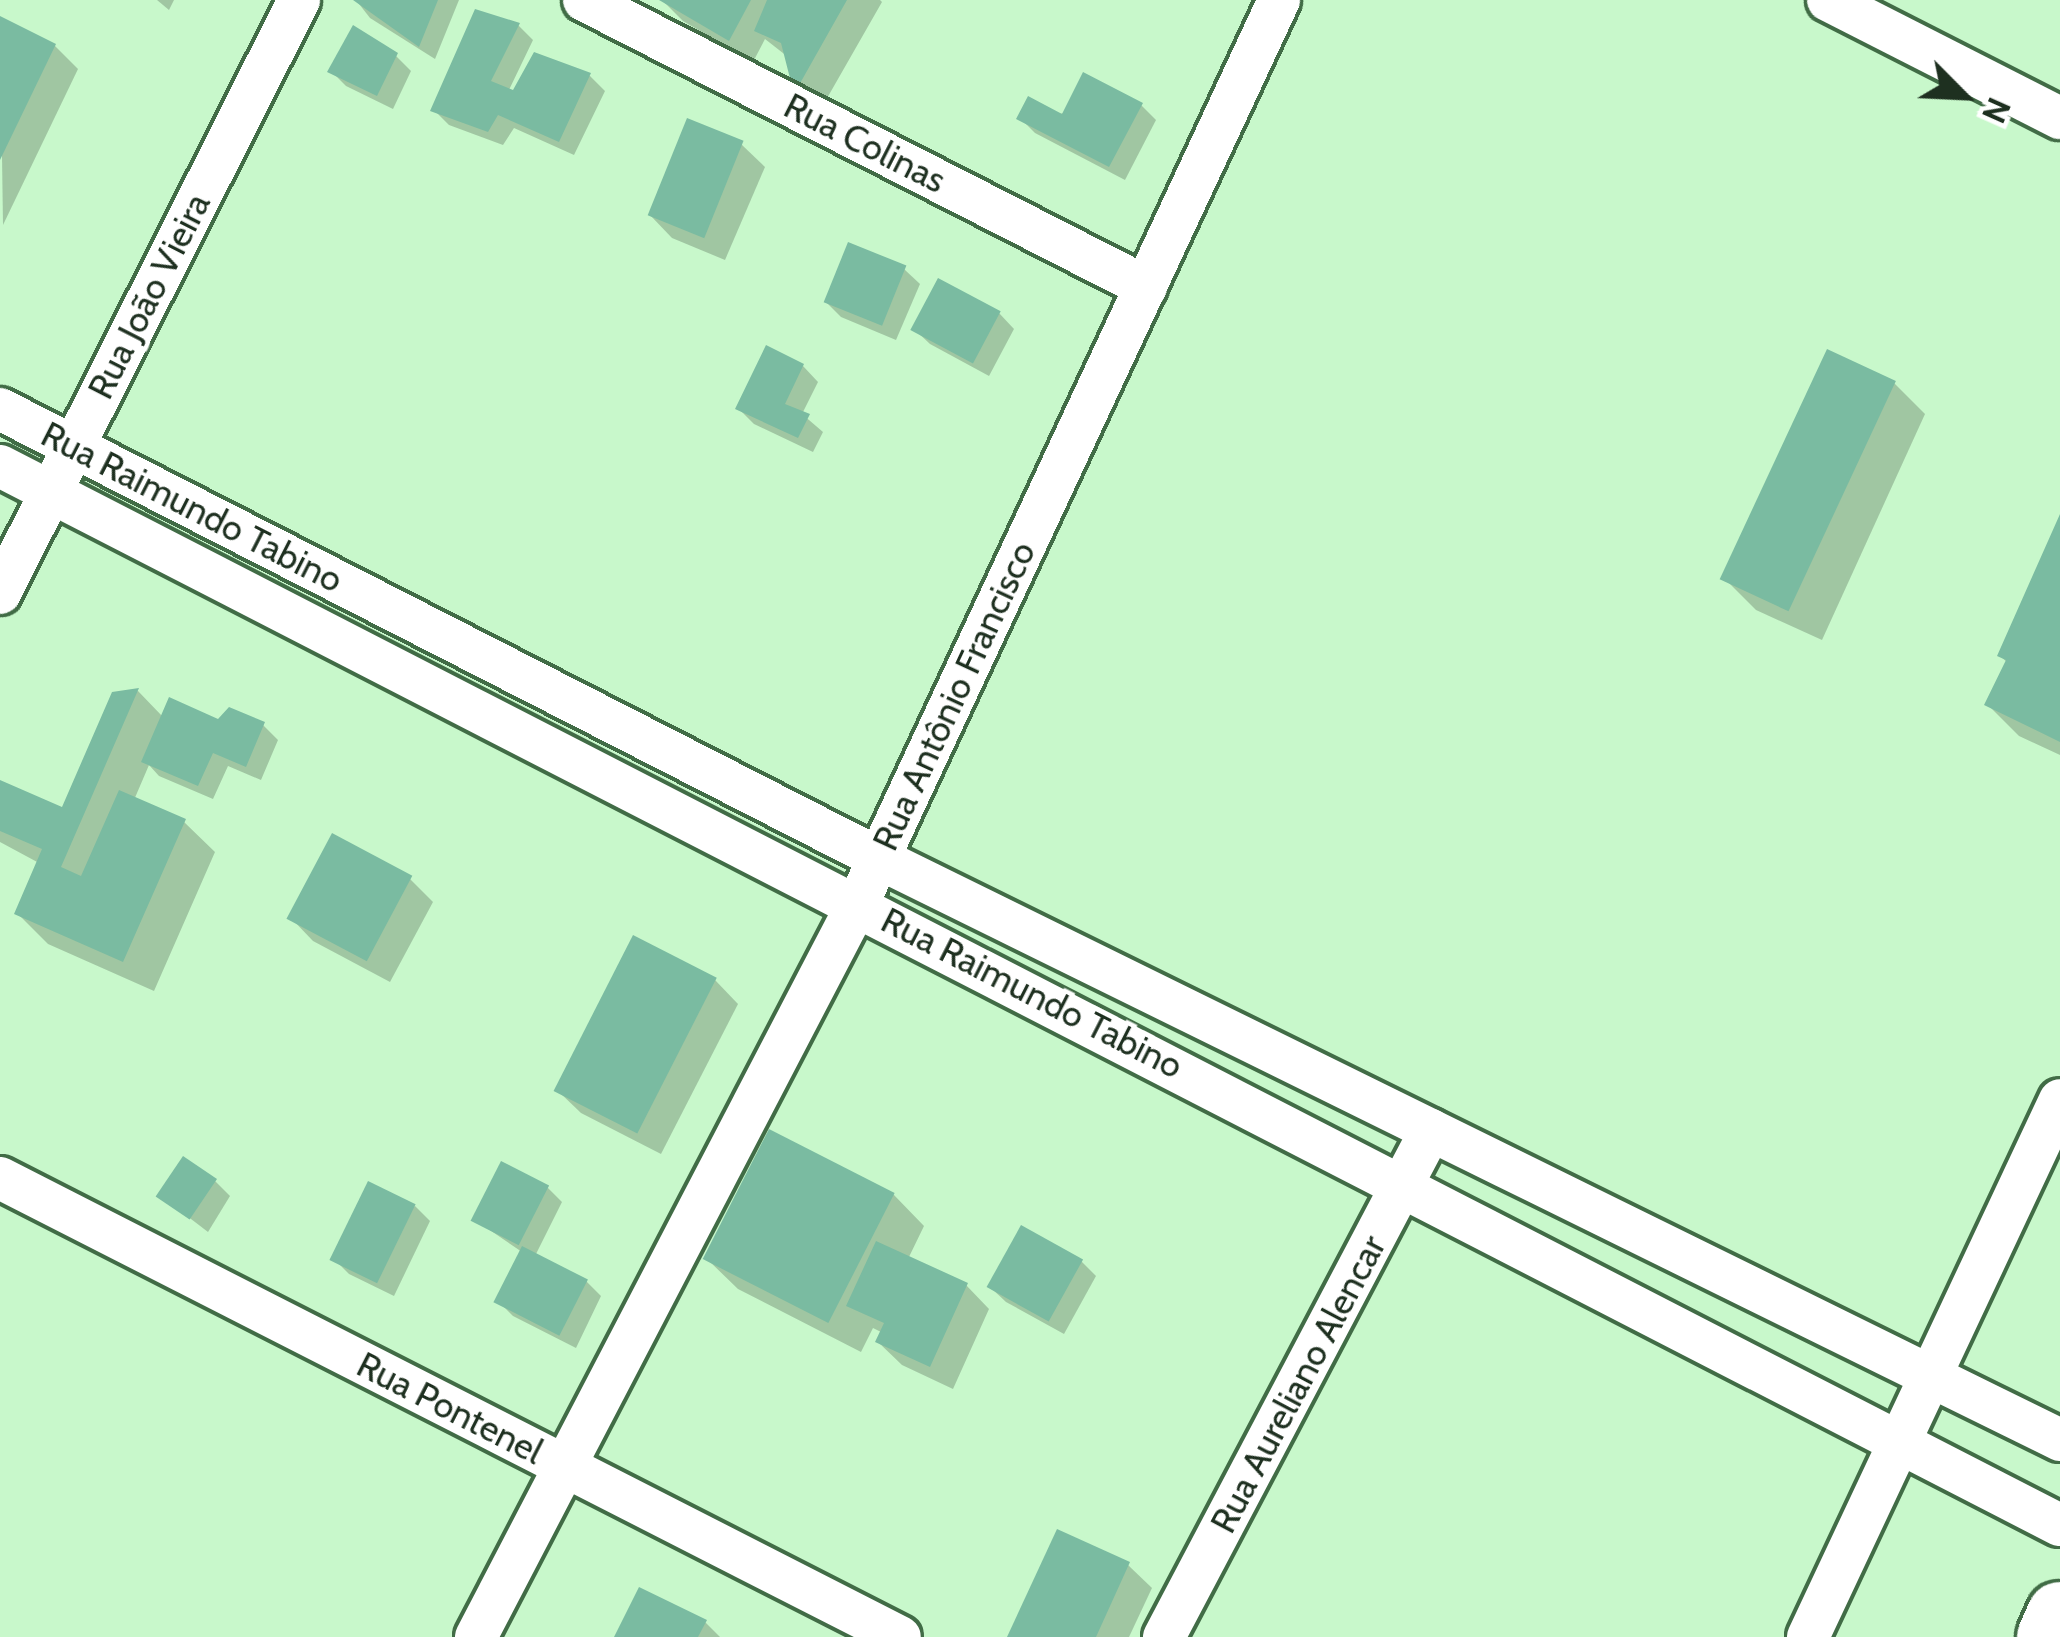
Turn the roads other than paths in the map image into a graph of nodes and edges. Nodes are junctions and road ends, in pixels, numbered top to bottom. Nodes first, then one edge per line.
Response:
1 (298, 0) edge
2 (584, 0) edge
3 (1279, 0) edge
4 (1828, 0) edge
5 (2060, 118) edge
6 (1146, 287) junction
7 (0, 409) edge
8 (73, 446) junction
9 (0, 466) edge
10 (51, 493) junction
11 (0, 592) edge
12 (526, 679) junction
13 (504, 723) junction
14 (878, 858) junction
15 (858, 903) junction
16 (2060, 1100) edge
17 (1431, 1130) junction
18 (0, 1178) edge
19 (1403, 1185) junction
20 (1931, 1376) junction
21 (2060, 1440) edge
22 (1900, 1443) junction
23 (566, 1467) junction
24 (2060, 1525) edge
25 (2060, 1615) edge
26 (476, 1637) edge
27 (900, 1637) edge
28 (1164, 1637) edge
29 (1808, 1637) edge
30 (2050, 1637) edge

1 - 8 street, Rua João Vieira
2 - 6 street, Rua Colinas
3 - 6 street, Rua Antônio Francisco
4 - 5 street
6 - 14 street, Rua Antônio Francisco
7 - 8 street, Rua Raimundo Tabino
8 - 10 street, Rua João Vieira
8 - 12 street, Rua Raimundo Tabino
9 - 10 street, Rua Raimundo Tabino
10 - 11 street, Rua João Vieira
10 - 13 street, Rua Raimundo Tabino
12 - 13 street
12 - 14 street, Rua Raimundo Tabino
13 - 15 street, Rua Raimundo Tabino
14 - 15 street, Rua Antônio Francisco
14 - 17 street, Rua Raimundo Tabino
15 - 19 street, Rua Raimundo Tabino
15 - 23 street, Rua Antônio Francisco
16 - 20 street
17 - 19 street, Rua Aureliano Alencar
17 - 20 street, Rua Raimundo Tabino
18 - 23 street, Rua Pontenel
19 - 22 street, Rua Raimundo Tabino
19 - 28 street, Rua Aureliano Alencar
20 - 21 street, Rua Raimundo Tabino
20 - 22 street
22 - 24 street, Rua Raimundo Tabino
22 - 29 street
23 - 26 street, Rua Antônio Francisco
23 - 27 street, Rua Pontenel
25 - 30 highway

